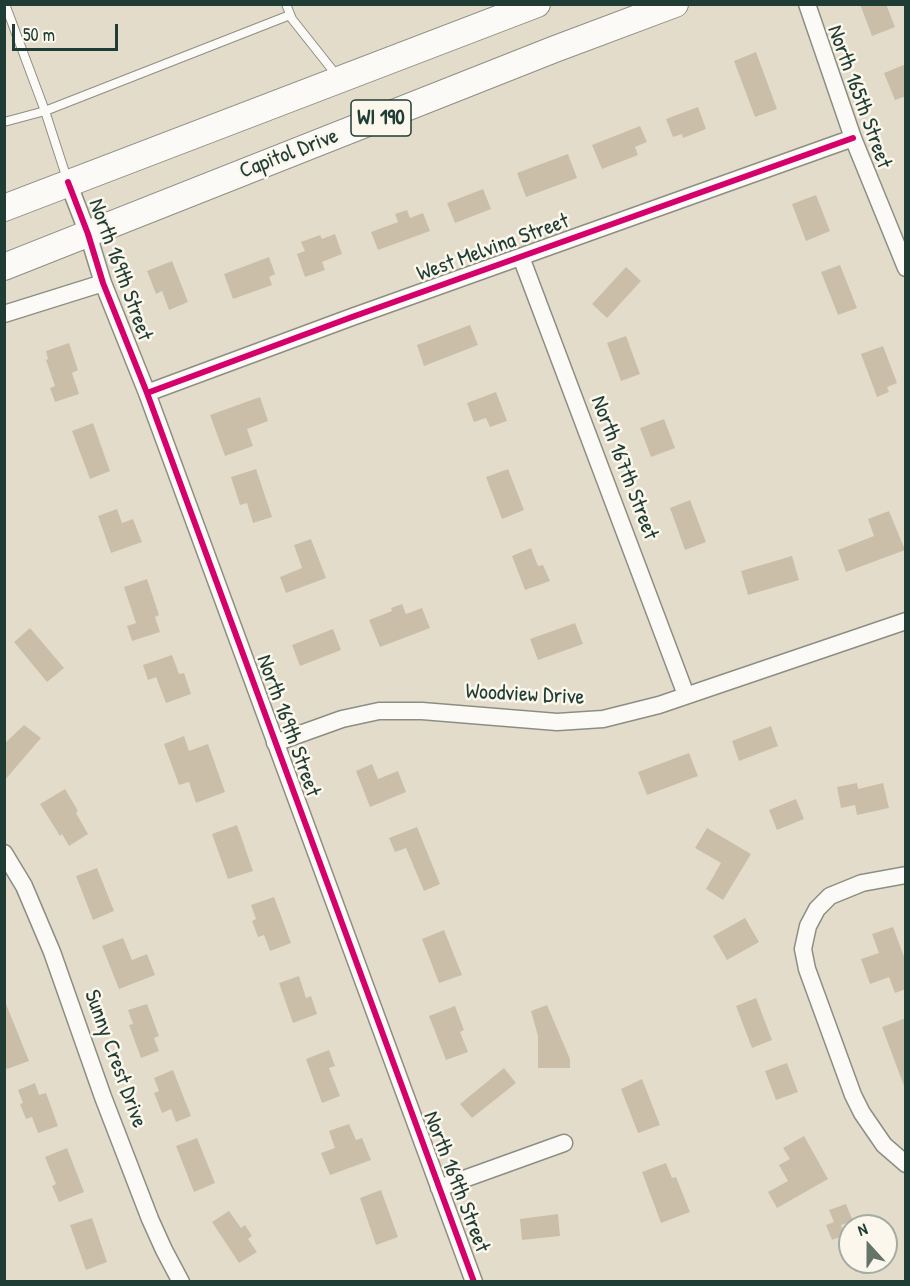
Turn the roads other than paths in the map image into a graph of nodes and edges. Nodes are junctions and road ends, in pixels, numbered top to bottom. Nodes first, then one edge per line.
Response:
1 (5, 4) edge
2 (286, 4) edge
3 (537, 4) edge
4 (675, 4) edge
5 (807, 4) edge
6 (290, 15) junction
7 (340, 79) junction
8 (45, 111) junction
9 (4, 122) edge
10 (853, 138) junction
11 (68, 182) junction
12 (4, 208) edge
13 (88, 234) junction
14 (521, 257) junction
15 (4, 267) edge
16 (906, 268) edge
17 (103, 283) junction
18 (4, 314) edge
19 (147, 393) junction
20 (906, 621) edge
21 (686, 695) junction
22 (275, 743) junction
23 (4, 853) edge
24 (906, 875) edge
25 (564, 1143) dead end
26 (906, 1164) edge
27 (439, 1188) junction
28 (181, 1281) edge
29 (474, 1281) edge

1 - 8 lane
2 - 6 lane
3 - 7 main road, WI 190
4 - 13 main road, Capitol Drive / WI 190
5 - 10 street, North 165th Street
6 - 7 lane
6 - 8 lane
7 - 11 main road, WI 190
8 - 9 lane
8 - 11 lane
10 - 14 street, West Melvina Street
10 - 16 street, North 165th Street
11 - 12 main road, WI 190
11 - 13 street, North 169th Street
13 - 15 main road, Capitol Drive / WI 190
13 - 17 street, North 169th Street
14 - 19 street, West Melvina Street
14 - 21 street, North 167th Street
17 - 18 street
17 - 19 street, North 169th Street
19 - 22 street, North 169th Street
20 - 21 street, Woodview Drive
21 - 22 street, Woodview Drive
22 - 27 street, North 169th Street
23 - 28 street, Sunny Crest Drive
24 - 26 street
25 - 27 street
27 - 29 street, North 169th Street

